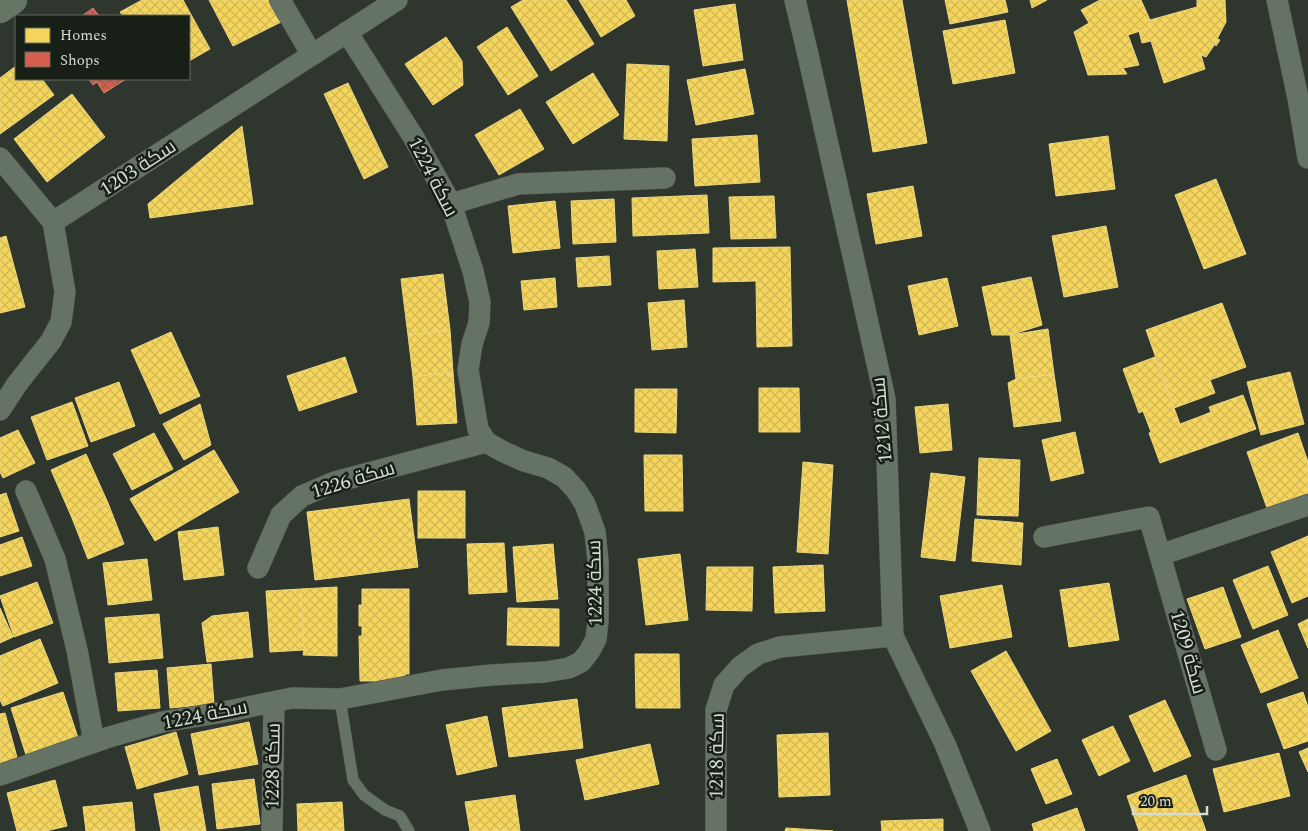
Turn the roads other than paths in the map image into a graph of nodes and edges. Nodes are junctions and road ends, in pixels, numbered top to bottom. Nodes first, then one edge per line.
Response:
1 (13, 0) edge
2 (280, 0) edge
3 (397, 0) edge
4 (795, 0) edge
5 (1278, 0) edge
6 (0, 9) edge
7 (347, 32) junction
8 (312, 55) junction
9 (1301, 75) edge
10 (0, 158) edge
11 (1308, 158) edge
12 (665, 178) dead end
13 (451, 204) junction
14 (53, 222) junction
15 (0, 410) edge
16 (486, 442) junction
17 (26, 490) dead end
18 (1308, 505) edge
19 (1044, 537) dead end
20 (1160, 555) junction
21 (258, 568) dead end
22 (893, 636) junction
23 (340, 699) junction
24 (274, 702) junction
25 (94, 742) junction
26 (1216, 750) dead end
27 (0, 775) edge
28 (272, 831) edge
29 (409, 831) edge
30 (716, 831) edge
31 (980, 831) edge

1 - 6 main road
2 - 8 street
3 - 7 street, سكة 1203
4 - 22 street, سكة 1212
5 - 9 street
7 - 8 street, سكة 1203
7 - 13 street, سكة 1224
8 - 14 street, سكة 1203
9 - 11 street
10 - 14 street
12 - 13 street
13 - 16 street, سكة 1224
14 - 15 street
16 - 21 street, سكة 1226
16 - 23 street, سكة 1224
17 - 25 street
18 - 20 street
19 - 20 street, سكة 1209
20 - 26 street, سكة 1209
22 - 30 street, سكة 1218
22 - 31 street, سكة 1212
23 - 24 street, سكة 1224
23 - 29 lane
24 - 25 street, سكة 1224
24 - 28 street, سكة 1228
25 - 27 street, سكة 1224

